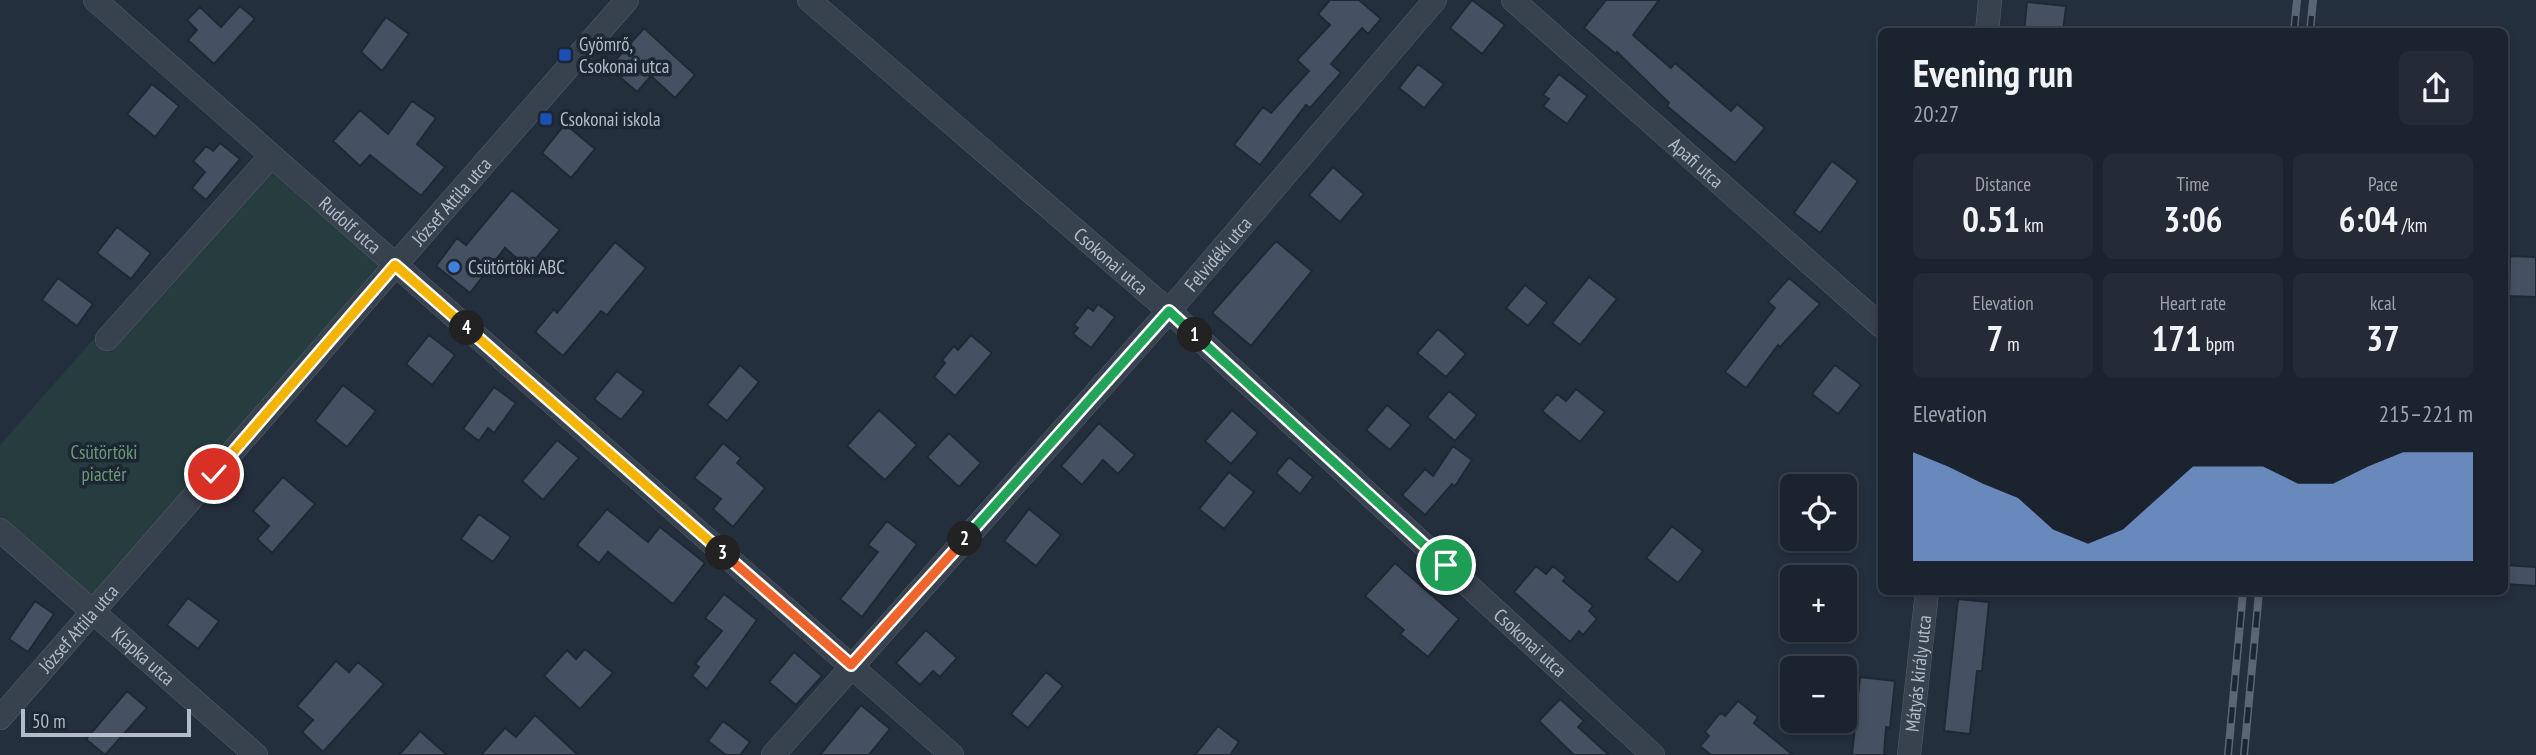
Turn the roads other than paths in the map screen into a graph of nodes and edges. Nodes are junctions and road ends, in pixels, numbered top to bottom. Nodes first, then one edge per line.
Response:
1 (94, 0) edge
2 (627, 0) edge
3 (809, 0) edge
4 (1435, 0) edge
5 (1513, 0) edge
6 (1990, 0) edge
7 (1987, 28) edge
8 (271, 156) junction
9 (395, 265) junction
10 (1169, 311) junction
11 (1878, 323) edge
12 (107, 339) dead end
13 (0, 530) edge
14 (1927, 595) edge
15 (93, 613) junction
16 (851, 665) junction
17 (0, 718) edge
18 (256, 755) edge
19 (773, 755) edge
20 (952, 755) edge
21 (1653, 755) edge
22 (1909, 755) edge

1 - 8 street, Rudolf utca
2 - 9 street, József Attila utca
3 - 10 street, Csokonai utca
4 - 10 street, Felvidéki utca
5 - 11 street, Apafi utca
6 - 7 street
8 - 9 street, Rudolf utca
8 - 12 street
9 - 15 street, József Attila utca
9 - 16 street, Rudolf utca
10 - 16 street, Felvidéki utca
10 - 21 street, Csokonai utca
13 - 15 street, Klapka utca
14 - 22 street, Mátyás király utca
15 - 17 street, József Attila utca
15 - 18 street, Klapka utca
16 - 19 street, Felvidéki utca
16 - 20 street, Rudolf utca

